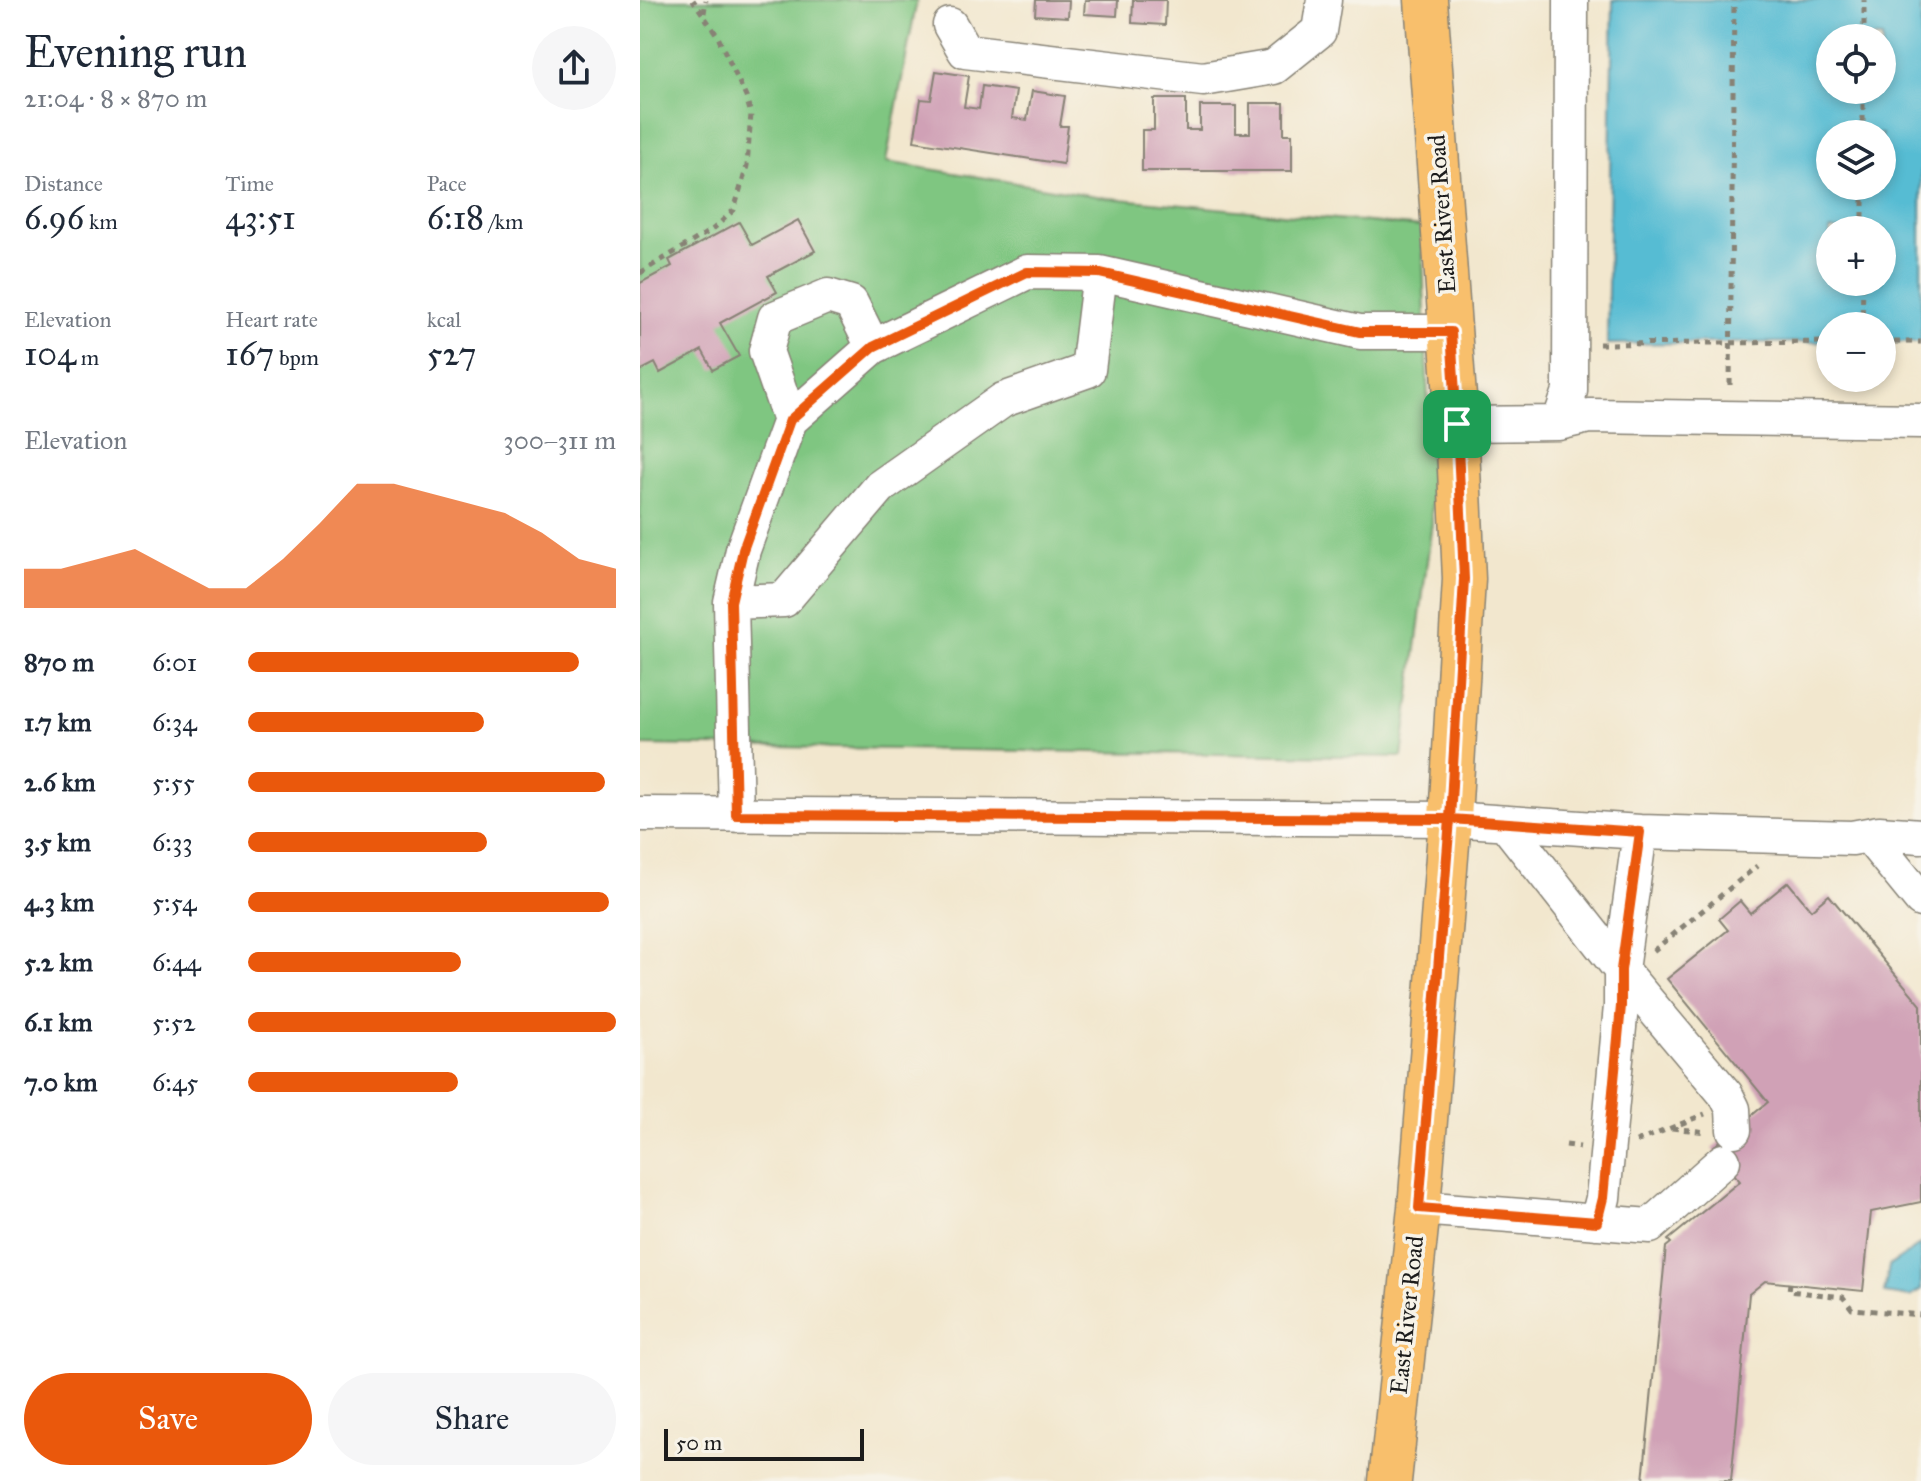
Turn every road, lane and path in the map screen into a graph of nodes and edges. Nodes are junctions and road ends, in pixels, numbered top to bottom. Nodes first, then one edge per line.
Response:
1 (693, 0) edge
2 (706, 0) edge
3 (1324, 0) edge
4 (1426, 0) edge
5 (1571, 0) edge
6 (1734, 0) edge
7 (1864, 0) edge
8 (704, 14) junction
9 (1864, 24) edge
10 (950, 25) dead end
11 (640, 273) edge
12 (1100, 273) junction
13 (1451, 332) junction
14 (1731, 341) junction
15 (1816, 342) edge
16 (1896, 342) edge
17 (1921, 342) edge
18 (1607, 344) dead end
19 (873, 347) junction
20 (1730, 385) dead end
21 (790, 420) junction
22 (1921, 421) edge
23 (1559, 423) junction
24 (1457, 424) junction
25 (731, 602) junction
26 (640, 814) edge
27 (736, 815) junction
28 (1450, 819) junction
29 (1505, 823) junction
30 (1640, 832) junction
31 (1868, 835) junction
32 (1921, 836) edge
33 (1765, 860) dead end
34 (1921, 900) edge
35 (1636, 962) junction
36 (1671, 1128) junction
37 (1723, 1133) junction
38 (1631, 1145) dead end
39 (1419, 1208) junction
40 (1597, 1222) junction
41 (1790, 1283) dead end
42 (1921, 1315) edge
43 (1390, 1481) edge

1 - 8 path
2 - 8 path
3 - 10 street
4 - 13 main road, East River Road
5 - 23 street
6 - 14 path
7 - 9 path
8 - 11 path
12 - 13 street
12 - 19 street
12 - 25 street
13 - 24 main road, East River Road
14 - 15 path
14 - 18 path
14 - 20 path
16 - 17 path
19 - 21 street
19 - 21 street
21 - 25 street
22 - 23 street
23 - 24 street
24 - 28 main road, East River Road
25 - 27 street
26 - 27 street
27 - 28 street
28 - 29 street
28 - 39 main road, East River Road
29 - 30 street
29 - 35 street
30 - 31 street
30 - 35 street
31 - 32 street
31 - 34 street
33 - 35 path
35 - 37 street
35 - 40 street
36 - 37 path
36 - 37 path
36 - 38 path
37 - 40 street
39 - 40 street
39 - 43 main road, East River Road
41 - 42 path

